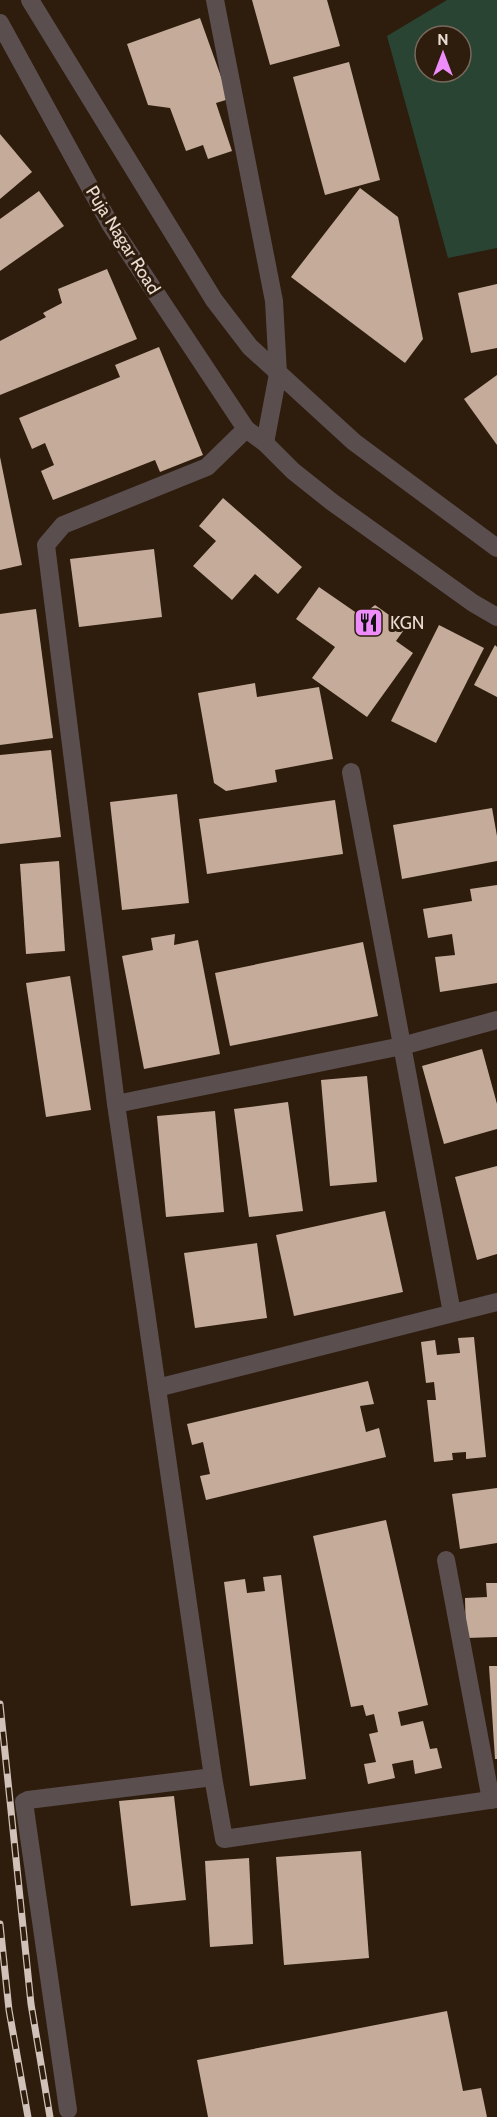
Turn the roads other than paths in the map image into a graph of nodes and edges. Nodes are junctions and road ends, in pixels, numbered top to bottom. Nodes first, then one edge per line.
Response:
1 (30, 0) edge
2 (215, 0) edge
3 (0, 23) edge
4 (278, 374) junction
5 (246, 429) junction
6 (265, 443) junction
7 (497, 548) edge
8 (497, 617) edge
9 (351, 772) dead end
10 (497, 1020) edge
11 (402, 1046) junction
12 (116, 1104) junction
13 (497, 1302) edge
14 (452, 1313) junction
15 (157, 1388) junction
16 (446, 1560) dead end
17 (213, 1777) junction
18 (494, 1800) edge
19 (68, 2110) dead end

1 - 4 street
2 - 4 street
3 - 5 street, Puja Nagar Road
4 - 6 street
4 - 7 street
5 - 6 street, Puja Nagar Road
5 - 12 street
6 - 8 street, Puja Nagar Road
9 - 11 street
10 - 11 street
11 - 12 street
11 - 14 street
12 - 15 street
13 - 14 street
14 - 15 street
15 - 17 street
16 - 18 street
17 - 18 street
17 - 19 street

